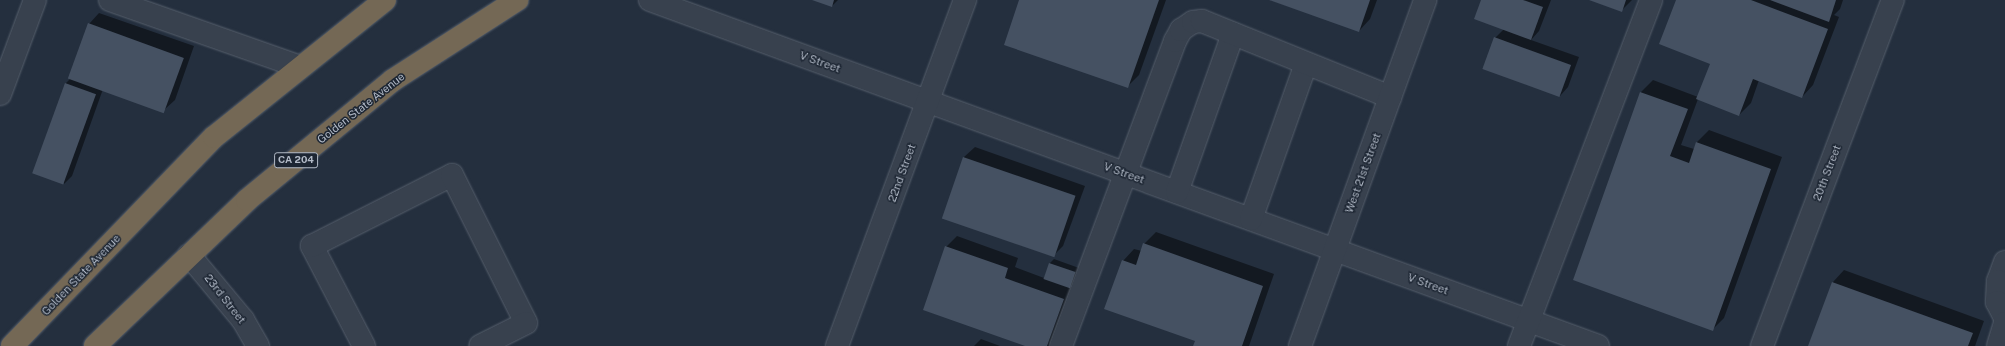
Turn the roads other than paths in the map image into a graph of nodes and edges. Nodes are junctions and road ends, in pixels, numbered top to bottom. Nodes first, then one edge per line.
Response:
1 (36, 0) edge
2 (110, 0) edge
3 (385, 0) edge
4 (650, 0) edge
5 (965, 0) edge
6 (1425, 0) edge
7 (1651, 0) edge
8 (1892, 0) edge
9 (515, 1) edge
10 (1234, 34) junction
11 (1306, 64) junction
12 (300, 67) junction
13 (0, 94) edge
14 (1390, 97) junction
15 (928, 101) junction
16 (1125, 173) junction
17 (1177, 192) junction
18 (1250, 219) junction
19 (1335, 250) junction
20 (189, 255) junction
21 (2005, 262) edge
22 (2005, 318) edge
23 (1528, 320) junction
24 (2005, 323) edge
25 (12, 346) edge
26 (95, 346) edge
27 (258, 346) edge
28 (364, 346) edge
29 (480, 346) edge
30 (837, 346) edge
31 (1061, 346) edge
32 (1300, 346) edge
33 (1519, 346) edge
34 (1598, 346) edge
35 (1762, 346) edge
36 (1998, 346) edge

1 - 13 street
2 - 12 street
3 - 12 highway, Golden State Avenue
4 - 15 street, V Street
5 - 15 street, 22nd Street
6 - 14 street, West 21st Street
7 - 23 street
8 - 35 street, 20th Street
9 - 20 highway, Golden State Avenue / CA 204
10 - 11 street
10 - 16 street
10 - 17 street
11 - 14 street
11 - 18 street
12 - 25 highway, Golden State Avenue
14 - 19 street, West 21st Street
15 - 16 street, V Street
15 - 30 street, 22nd Street
16 - 17 street, V Street
16 - 31 street
17 - 18 street, V Street
18 - 19 street, V Street
19 - 23 street, V Street
19 - 32 street, West 21st Street
20 - 26 highway, Golden State Avenue / CA 204
20 - 27 street, 23rd Street
21 - 22 street
23 - 33 street
23 - 34 street, V Street
24 - 36 street
28 - 29 street

